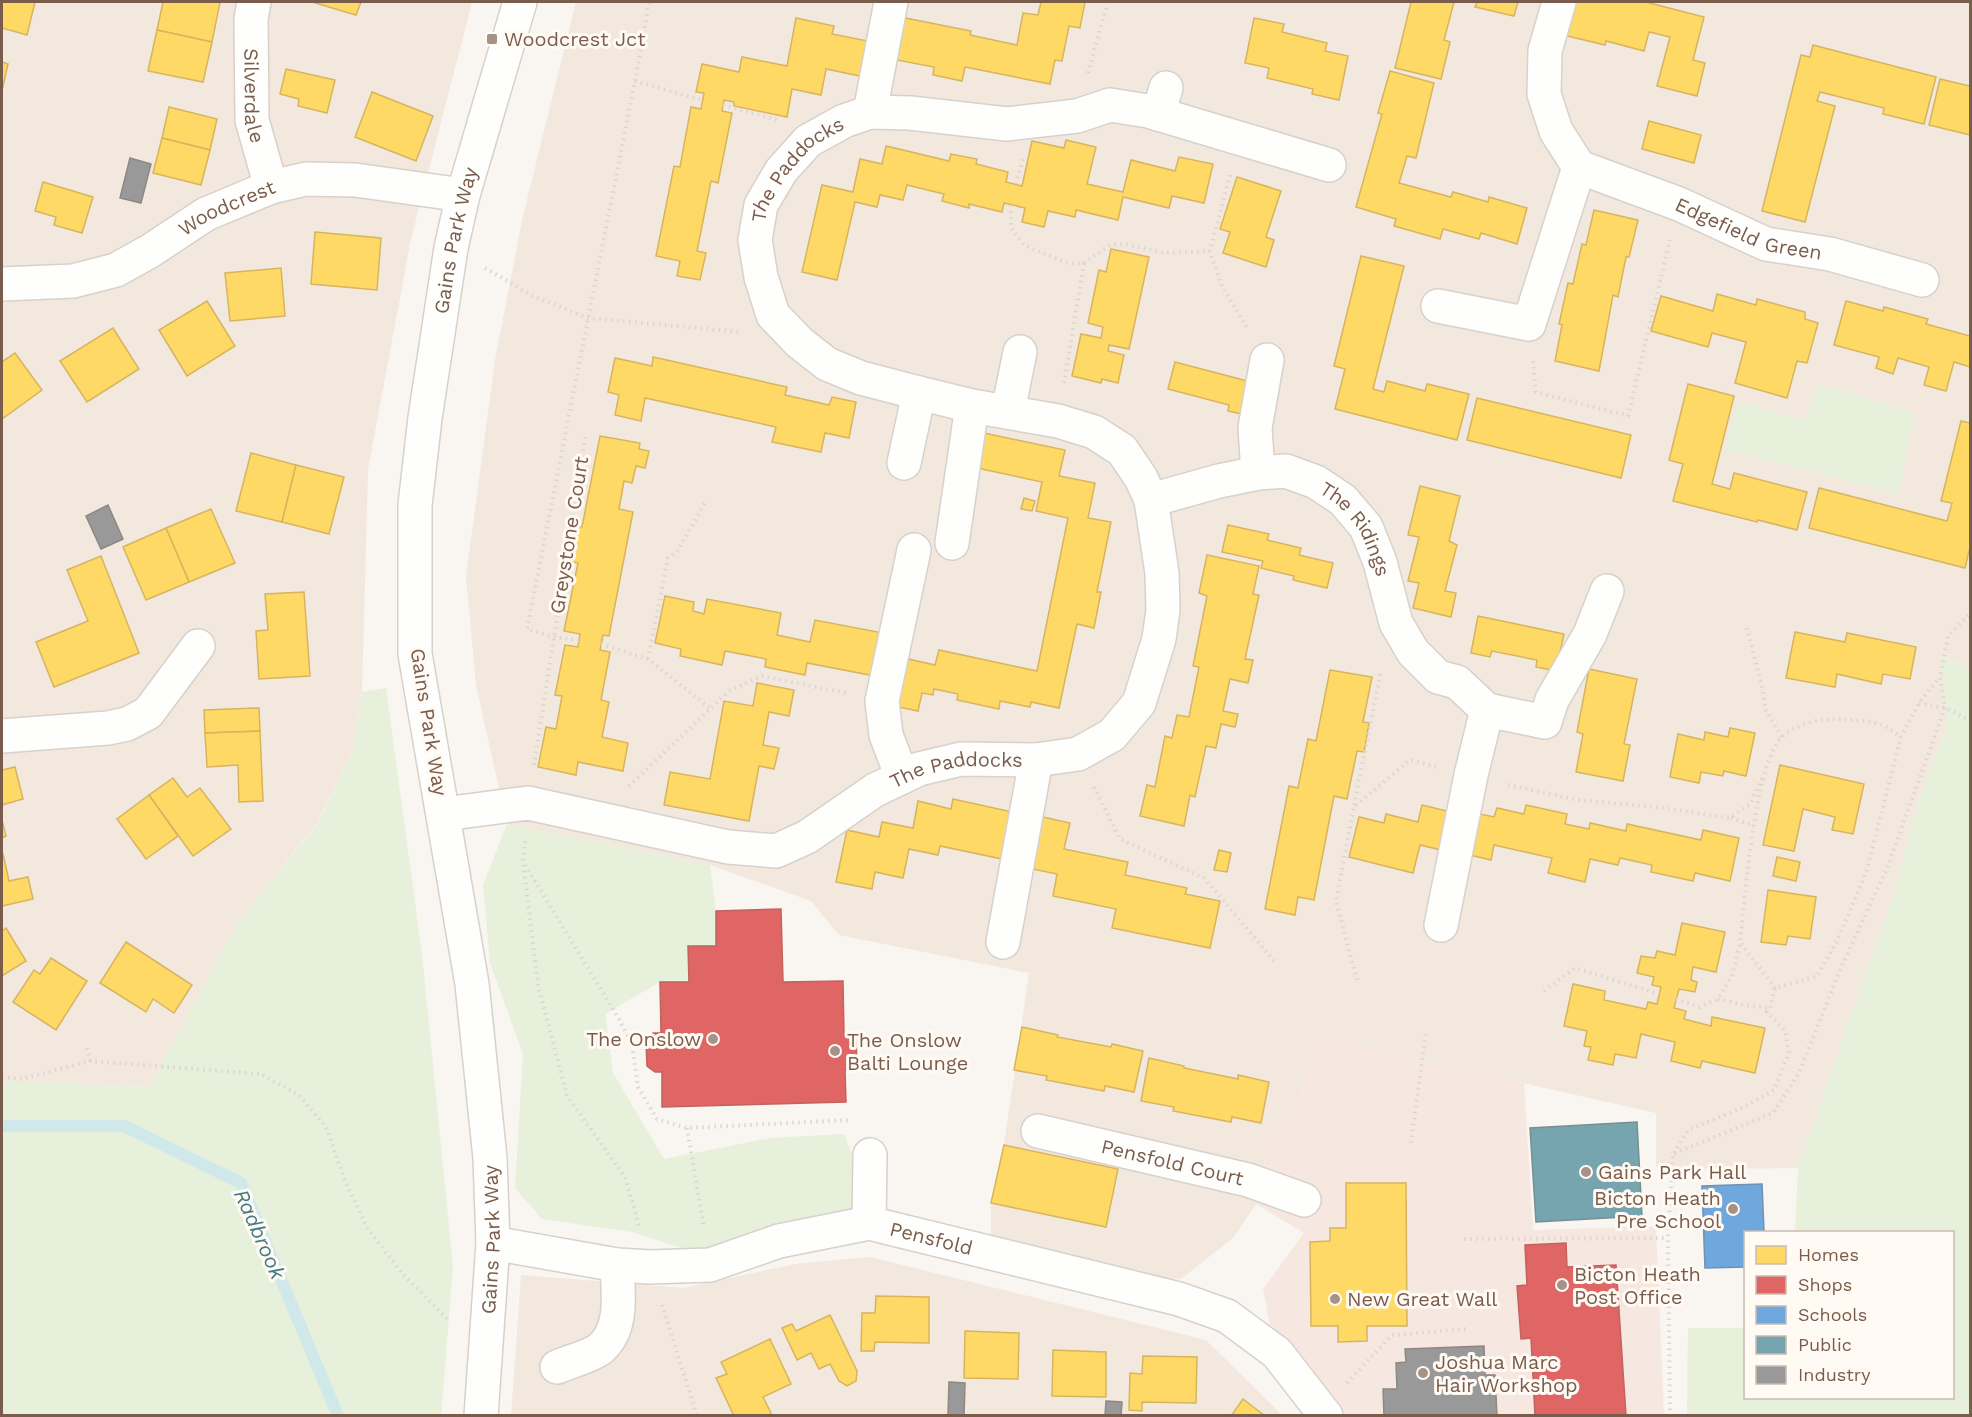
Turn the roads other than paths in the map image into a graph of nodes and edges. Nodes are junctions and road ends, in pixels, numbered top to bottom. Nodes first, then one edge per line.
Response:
1 (254, 2) edge
2 (520, 2) edge
3 (891, 2) edge
4 (1559, 2) edge
5 (870, 112) junction
6 (1329, 165) dead end
7 (1579, 166) junction
8 (271, 188) junction
9 (463, 195) junction
10 (1922, 280) dead end
11 (2, 284) edge
12 (1438, 306) dead end
13 (1020, 352) dead end
14 (1266, 360) road end
15 (919, 393) junction
16 (972, 406) junction
17 (1008, 411) junction
18 (904, 464) dead end
19 (1258, 473) junction
20 (1151, 500) junction
21 (952, 543) dead end
22 (914, 550) dead end
23 (1607, 591) dead end
24 (198, 646) dead end
25 (1487, 710) junction
26 (2, 736) edge
27 (1036, 760) junction
28 (902, 777) junction
29 (444, 814) junction
30 (1441, 925) dead end
31 (1003, 942) dead end
32 (1038, 1131) dead end
33 (870, 1155) dead end
34 (1304, 1200) dead end
35 (869, 1223) junction
36 (494, 1243) junction
37 (617, 1266) junction
38 (557, 1367) dead end
39 (481, 1416) edge
40 (1326, 1416) edge

1 - 8 street, Silverdale
2 - 9 street, Gains Park Way
3 - 5 street
4 - 7 street
5 - 6 street, The Paddocks
5 - 15 street, The Paddocks
7 - 10 street, Edgefield Green
7 - 12 street
8 - 9 street, Woodcrest
8 - 11 street, Woodcrest
9 - 29 street, Gains Park Way
13 - 17 street
14 - 19 street
15 - 16 street, The Paddocks
15 - 18 street
16 - 17 street, The Paddocks
16 - 21 street
17 - 20 street, The Paddocks
19 - 20 street, The Ridings
19 - 25 street, The Ridings
20 - 27 street, The Paddocks
22 - 28 street
23 - 25 street
24 - 26 street
25 - 30 street
27 - 28 street, The Paddocks
27 - 31 street
28 - 29 street, The Paddocks
29 - 36 street, Gains Park Way
32 - 34 street, Pensfold Court
33 - 35 street
35 - 37 street, Pensfold
35 - 40 street, Pensfold
36 - 37 street, Pensfold
36 - 39 street, Gains Park Way
37 - 38 street

